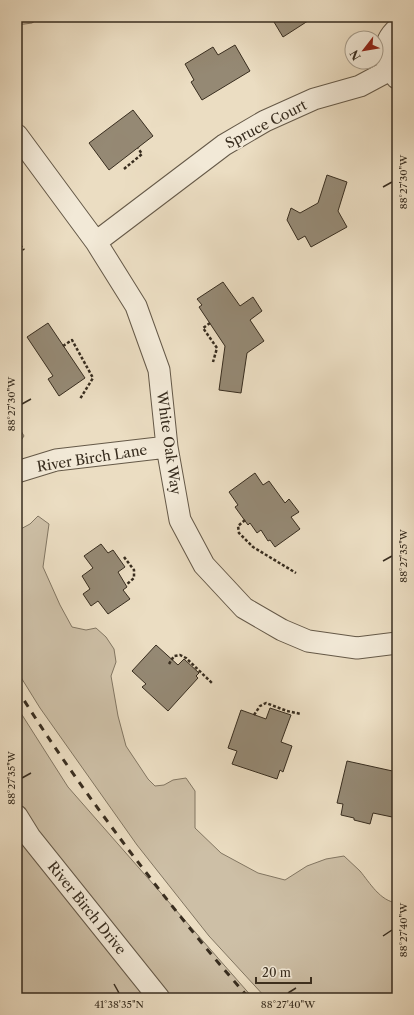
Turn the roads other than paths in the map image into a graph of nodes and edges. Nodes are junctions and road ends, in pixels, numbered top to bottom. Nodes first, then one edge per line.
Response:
1 (397, 29) edge
2 (394, 74) edge
3 (17, 135) edge
4 (96, 242) junction
5 (167, 446) junction
6 (17, 472) edge
7 (397, 643) edge
8 (17, 816) edge
9 (159, 998) edge

1 - 2 street, Spruce Court
2 - 4 street, Spruce Court
3 - 4 street, White Oak Way
4 - 5 street, White Oak Way
5 - 6 street, River Birch Lane
5 - 7 street, White Oak Way
8 - 9 street, River Birch Drive

